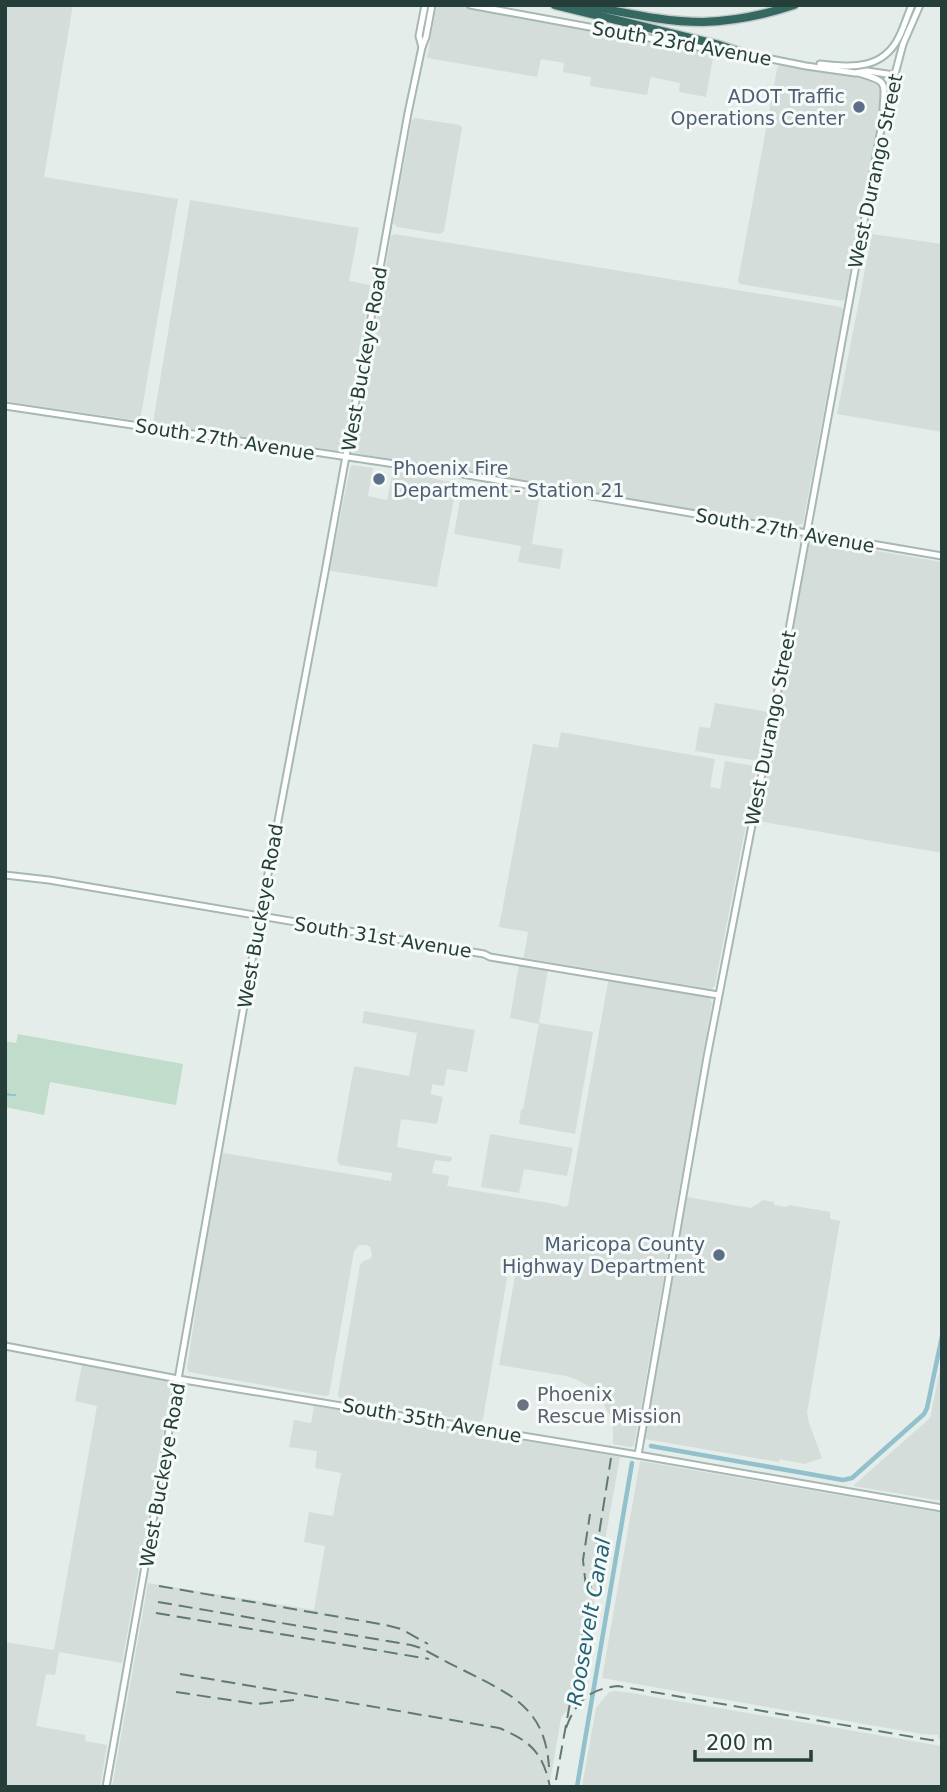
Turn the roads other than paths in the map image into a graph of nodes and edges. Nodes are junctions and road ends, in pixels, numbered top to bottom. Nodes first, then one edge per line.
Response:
1 (425, 5) edge
2 (432, 5) edge
3 (470, 5) edge
4 (555, 5) edge
5 (584, 5) edge
6 (794, 5) edge
7 (912, 5) edge
8 (920, 5) edge
9 (422, 47) junction
10 (747, 54) junction
11 (799, 63) junction
12 (855, 73) junction
13 (894, 75) junction
14 (882, 123) junction
15 (6, 409) edge
16 (345, 457) junction
17 (806, 533) junction
18 (942, 556) edge
19 (5, 875) edge
20 (260, 917) junction
21 (718, 995) junction
22 (5, 1346) edge
23 (178, 1379) junction
24 (638, 1455) junction
25 (942, 1508) edge
26 (106, 1787) edge

1 - 9 main road, West Buckeye Road
2 - 9 main road, West Buckeye Road
3 - 10 main road, South 23rd Avenue
4 - 10 highway
5 - 6 highway
7 - 11 main road
8 - 13 main road, West Durango Street
9 - 16 main road, West Buckeye Road
10 - 11 main road, South 23rd Avenue
11 - 12 main road, South 23rd Avenue
12 - 13 main road, South 23rd Avenue
12 - 14 main road
13 - 14 main road, West Durango Street
14 - 17 main road, West Durango Street
15 - 16 main road, South 27th Avenue
16 - 17 main road, South 27th Avenue
16 - 20 main road, West Buckeye Road
17 - 18 main road, South 27th Avenue
17 - 21 main road, West Durango Street
19 - 20 main road, South 31st Avenue
20 - 21 main road, South 31st Avenue
20 - 23 main road, West Buckeye Road
21 - 24 main road, West Durango Street
22 - 23 main road, South 35th Avenue
23 - 24 main road, South 35th Avenue
23 - 26 main road, West Buckeye Road
24 - 25 main road, South 35th Avenue

